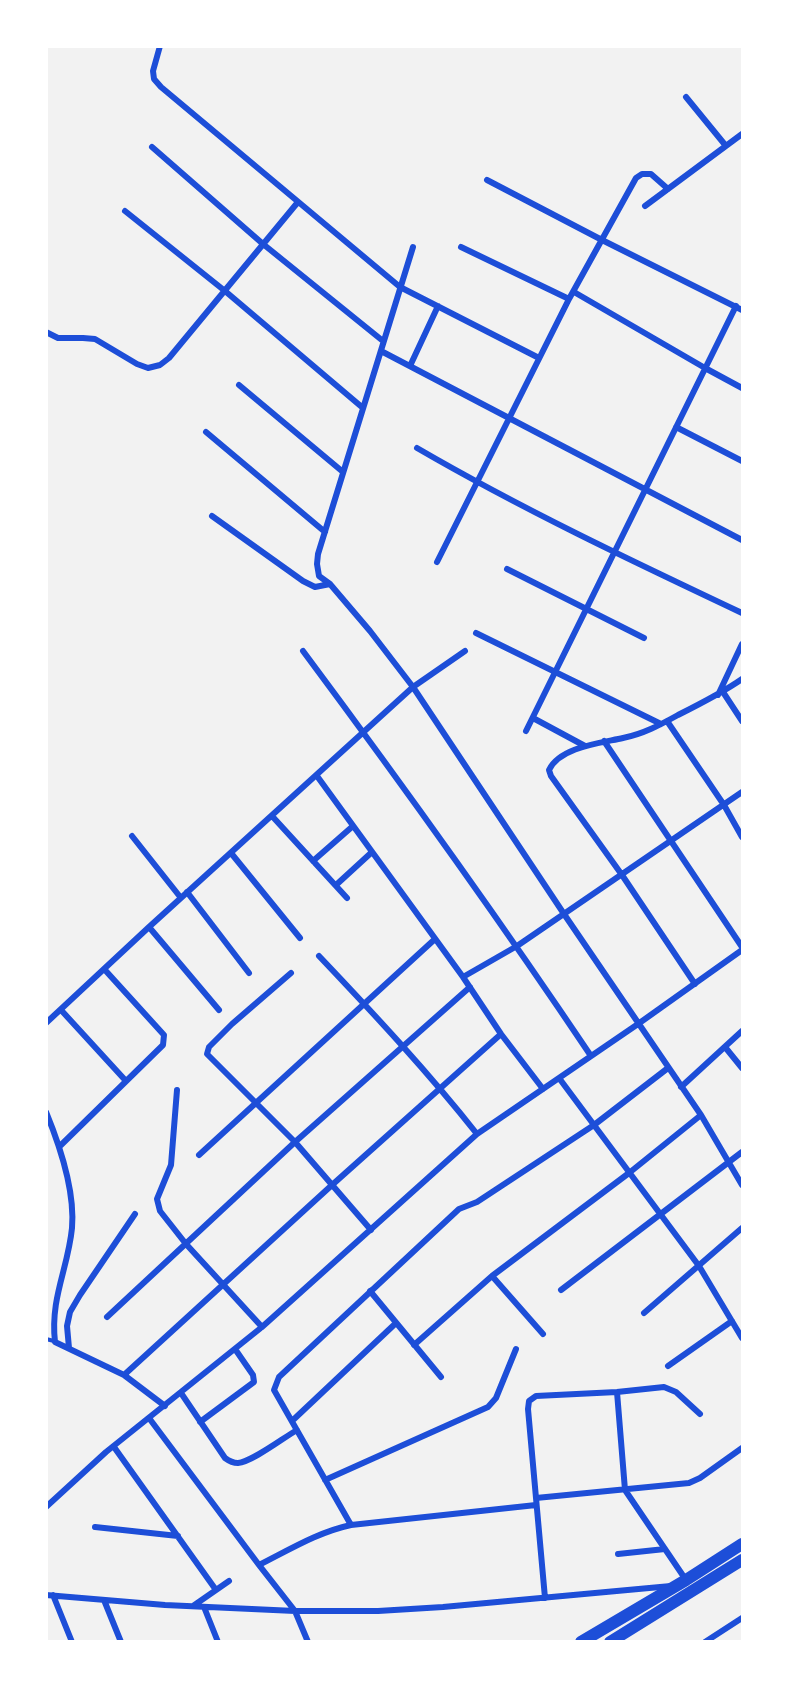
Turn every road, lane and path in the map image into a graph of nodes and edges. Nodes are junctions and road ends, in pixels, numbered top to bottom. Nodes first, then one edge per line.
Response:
1 (160, 46) edge
2 (686, 97) dead end
3 (742, 135) edge
4 (726, 146) junction
5 (152, 147) dead end
6 (487, 180) dead end
7 (668, 189) junction
8 (298, 202) junction
9 (645, 206) dead end
10 (125, 211) dead end
11 (602, 240) junction
12 (263, 244) junction
13 (413, 247) dead end
14 (461, 247) dead end
15 (400, 287) junction
16 (225, 291) junction
17 (574, 292) junction
18 (569, 298) junction
19 (438, 306) junction
20 (736, 306) junction
21 (742, 310) edge
22 (46, 332) edge
23 (383, 342) junction
24 (381, 351) junction
25 (540, 358) junction
26 (410, 366) junction
27 (705, 368) junction
28 (238, 385) dead end
29 (742, 388) edge
30 (363, 408) junction
31 (509, 419) junction
32 (676, 427) junction
33 (206, 432) dead end
34 (417, 448) dead end
35 (742, 462) edge
36 (343, 472) junction
37 (477, 482) junction
38 (646, 489) junction
39 (212, 516) dead end
40 (325, 532) junction
41 (742, 540) edge
42 (615, 552) junction
43 (437, 562) dead end
44 (507, 569) dead end
45 (330, 585) junction
46 (587, 609) junction
47 (742, 613) edge
48 (476, 633) dead end
49 (644, 638) dead end
50 (742, 644) edge
51 (303, 651) dead end
52 (465, 651) dead end
53 (556, 672) junction
54 (742, 679) edge
55 (413, 687) junction
56 (721, 694) junction
57 (533, 718) junction
58 (742, 721) edge
59 (664, 723) junction
60 (526, 731) dead end
61 (364, 733) junction
62 (604, 741) junction
63 (585, 746) junction
64 (316, 776) junction
65 (742, 792) edge
66 (724, 805) junction
67 (272, 816) junction
68 (353, 826) junction
69 (132, 836) dead end
70 (742, 837) edge
71 (671, 841) junction
72 (372, 852) junction
73 (231, 853) junction
74 (313, 861) junction
75 (622, 875) junction
76 (336, 885) junction
77 (187, 892) junction
78 (181, 898) junction
79 (347, 898) dead end
80 (564, 914) junction
81 (149, 927) junction
82 (300, 938) dead end
83 (435, 939) junction
84 (517, 946) junction
85 (742, 948) edge
86 (319, 956) dead end
87 (105, 970) junction
88 (249, 973) dead end
89 (291, 973) dead end
90 (462, 977) junction
91 (695, 984) junction
92 (470, 987) junction
93 (364, 1004) junction
94 (219, 1010) dead end
95 (61, 1011) junction
96 (46, 1023) edge
97 (638, 1024) junction
98 (742, 1031) edge
99 (501, 1034) junction
100 (403, 1045) junction
101 (725, 1047) junction
102 (591, 1056) junction
103 (668, 1068) junction
104 (742, 1068) edge
105 (559, 1078) junction
106 (126, 1082) junction
107 (681, 1087) junction
108 (441, 1088) junction
109 (543, 1089) junction
110 (177, 1090) dead end
111 (256, 1103) junction
112 (46, 1112) edge
113 (700, 1115) junction
114 (594, 1125) junction
115 (477, 1134) junction
116 (295, 1142) junction
117 (60, 1146) junction
118 (742, 1152) edge
119 (199, 1155) dead end
120 (729, 1162) junction
121 (629, 1173) junction
122 (332, 1185) junction
123 (742, 1185) edge
124 (135, 1214) dead end
125 (660, 1215) junction
126 (742, 1228) edge
127 (371, 1230) junction
128 (186, 1244) junction
129 (699, 1266) junction
130 (492, 1276) junction
131 (222, 1284) junction
132 (561, 1290) dead end
133 (370, 1291) junction
134 (644, 1313) dead end
135 (107, 1317) dead end
136 (732, 1321) junction
137 (396, 1323) junction
138 (262, 1327) junction
139 (543, 1334) dead end
140 (742, 1338) edge
141 (46, 1339) edge
142 (55, 1342) junction
143 (414, 1345) junction
144 (69, 1348) junction
145 (235, 1349) junction
146 (516, 1349) dead end
147 (668, 1366) dead end
148 (124, 1375) junction
149 (441, 1377) dead end
150 (617, 1392) junction
151 (181, 1393) junction
152 (165, 1406) junction
153 (700, 1414) dead end
154 (149, 1418) junction
155 (291, 1421) junction
156 (200, 1422) junction
157 (297, 1430) junction
158 (114, 1447) junction
159 (742, 1448) edge
160 (326, 1480) junction
161 (625, 1490) junction
162 (536, 1501) junction
163 (46, 1507) edge
164 (351, 1525) junction
165 (95, 1527) dead end
166 (178, 1536) junction
167 (742, 1545) edge
168 (665, 1549) junction
169 (618, 1554) dead end
170 (742, 1560) edge
171 (258, 1565) junction
172 (230, 1581) dead end
173 (681, 1583) junction
174 (216, 1590) junction
175 (50, 1595) edge
176 (545, 1598) junction
177 (104, 1600) junction
178 (193, 1607) junction
179 (204, 1607) junction
180 (295, 1611) junction
181 (625, 1616) junction
182 (742, 1618) edge
183 (631, 1629) junction
184 (72, 1641) edge
185 (121, 1641) edge
186 (218, 1641) edge
187 (308, 1641) edge
188 (581, 1641) edge
189 (610, 1641) edge
190 (705, 1641) edge

1 - 8 street
2 - 4 street
3 - 4 street
4 - 7 street
5 - 12 street
6 - 11 street
7 - 9 street
7 - 11 street
8 - 12 street
8 - 15 street
10 - 16 street
11 - 17 street
11 - 20 street
12 - 16 street
12 - 23 street
13 - 15 street
14 - 18 street
15 - 19 street
15 - 23 street
16 - 22 street
16 - 30 street
17 - 18 street
17 - 27 street
18 - 25 street
19 - 25 street
19 - 26 street
20 - 21 street
20 - 27 street
23 - 24 street
24 - 26 street
24 - 30 street
25 - 31 street
26 - 31 street
27 - 29 street
27 - 32 street
28 - 36 street
30 - 36 street
31 - 37 street
31 - 38 street
32 - 35 street
32 - 38 street
33 - 40 street
34 - 37 street
36 - 40 street
37 - 42 street
37 - 43 street
38 - 41 street
38 - 42 street
39 - 45 street
40 - 45 street
42 - 46 street
42 - 47 street
44 - 46 street
45 - 55 street
46 - 49 street
46 - 53 street
48 - 53 street
50 - 56 street
51 - 61 street
52 - 55 street
53 - 57 street
53 - 59 street
54 - 56 street
55 - 61 street
55 - 80 street
56 - 58 street
56 - 59 street
57 - 60 street
57 - 63 street
59 - 62 street
59 - 66 street
61 - 64 street
61 - 84 street
62 - 63 street
62 - 71 street
63 - 75 street
64 - 67 street
64 - 68 street
65 - 66 street
66 - 70 street
66 - 71 street
67 - 73 street
67 - 74 street
68 - 72 street
68 - 74 street
69 - 78 street
71 - 75 street
71 - 85 street
72 - 76 street
72 - 83 street
73 - 77 street
73 - 82 street
74 - 76 street
75 - 80 street
75 - 91 street
76 - 79 street
77 - 78 street
77 - 88 street
78 - 81 street
80 - 84 street
80 - 97 street
81 - 87 street
81 - 94 street
83 - 90 street
83 - 93 street
84 - 90 street
84 - 102 street
85 - 91 street
86 - 93 street
87 - 95 street
87 - 106 street
89 - 111 street
90 - 92 street
91 - 97 street
92 - 99 street
92 - 100 street
93 - 100 street
93 - 111 street
95 - 96 street
95 - 106 street
97 - 102 street
97 - 103 street
98 - 101 street
99 - 108 street
99 - 109 street
100 - 108 street
100 - 116 street
101 - 104 street
101 - 107 street
102 - 105 street
103 - 107 street
103 - 114 street
105 - 109 street
105 - 114 street
106 - 117 street
107 - 113 street
108 - 115 street
108 - 122 street
109 - 115 street
110 - 128 street
111 - 116 street
111 - 119 street
112 - 117 street
113 - 120 street
113 - 121 street
114 - 121 street
114 - 133 street
115 - 127 street
116 - 122 street
116 - 128 street
117 - 142 street
118 - 120 street
120 - 123 street
120 - 125 street
121 - 125 street
121 - 130 street
122 - 127 street
122 - 131 street
124 - 144 street
125 - 129 street
125 - 132 street
126 - 129 street
127 - 138 street
128 - 131 street
128 - 135 street
129 - 134 street
129 - 136 street
130 - 139 street
130 - 143 street
131 - 138 street
131 - 148 street
133 - 137 street
133 - 155 street
136 - 140 street
136 - 147 street
137 - 143 street
137 - 155 street
138 - 145 street
141 - 142 lane
142 - 144 street
143 - 149 street
144 - 148 street
145 - 151 street
145 - 156 street
146 - 160 street
148 - 152 street
150 - 153 street
150 - 161 street
150 - 162 street
151 - 152 street
151 - 156 street
152 - 154 street
154 - 158 street
154 - 171 street
155 - 157 street
156 - 157 street
157 - 160 street
158 - 163 street
158 - 166 street
159 - 161 street
160 - 164 street
161 - 162 street
161 - 168 street
162 - 164 street
162 - 176 street
164 - 171 street
165 - 166 street
166 - 174 street
167 - 173 main road
168 - 169 street
168 - 173 street
170 - 183 main road
171 - 180 street
172 - 174 street
173 - 176 street
173 - 181 main road
174 - 178 street
175 - 177 street
175 - 184 street
176 - 180 street
177 - 178 street
177 - 185 street
178 - 179 street
179 - 180 street
179 - 186 street
180 - 187 street
181 - 183 main road
181 - 188 main road
182 - 190 street
183 - 189 main road

